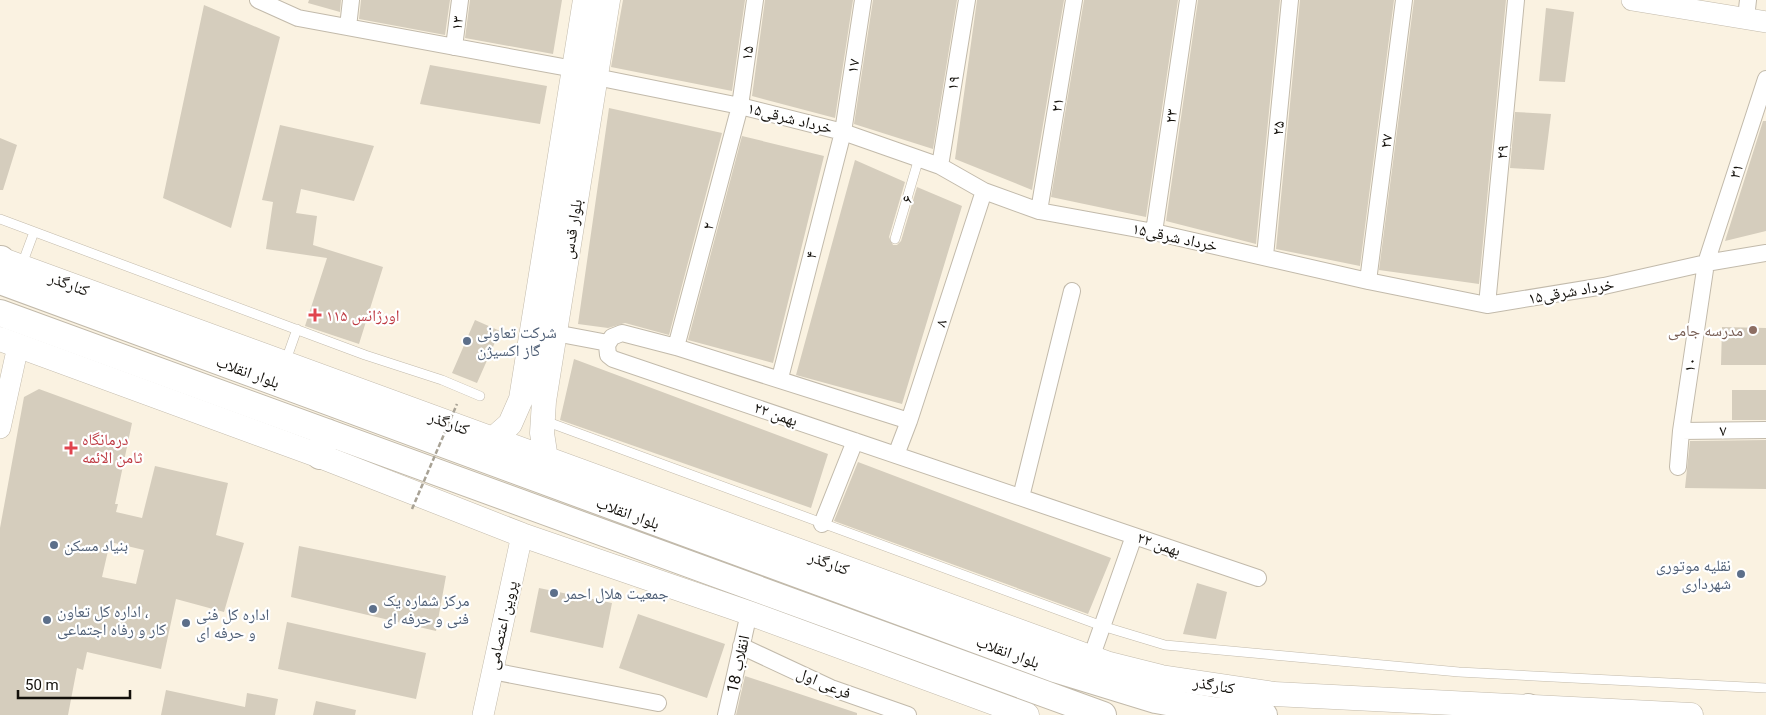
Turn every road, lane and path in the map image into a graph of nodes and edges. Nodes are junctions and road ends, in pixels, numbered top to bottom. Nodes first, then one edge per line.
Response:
1 (258, 0) edge
2 (351, 0) edge
3 (460, 0) edge
4 (585, 0) edge
5 (608, 0) edge
6 (755, 0) edge
7 (862, 0) edge
8 (967, 0) edge
9 (1074, 0) edge
10 (1188, 0) edge
11 (1290, 0) edge
12 (1404, 0) edge
13 (1516, 0) edge
14 (1632, 0) edge
15 (1753, 13) edge
16 (348, 27) junction
17 (454, 47) junction
18 (574, 69) junction
19 (596, 77) junction
20 (1766, 79) edge
21 (740, 106) junction
22 (843, 132) junction
23 (919, 158) junction
24 (940, 166) junction
25 (984, 191) junction
26 (1039, 211) junction
27 (0, 219) edge
28 (34, 232) junction
29 (1154, 232) junction
30 (895, 239) dead end
31 (1766, 253) edge
32 (1265, 256) junction
33 (1706, 263) junction
34 (4, 266) edge
35 (1368, 281) junction
36 (1072, 291) dead end
37 (1487, 305) junction
38 (0, 313) edge
39 (297, 329) junction
40 (544, 330) junction
41 (9, 343) edge
42 (608, 343) junction
43 (676, 347) junction
44 (285, 363) junction
45 (780, 378) junction
46 (341, 395) junction
47 (480, 396) dead end
48 (457, 404) dead end
49 (543, 420) junction
50 (909, 421) junction
51 (0, 428) edge
52 (1766, 430) edge
53 (1681, 431) junction
54 (492, 439) junction
55 (855, 441) junction
56 (323, 444) junction
57 (896, 455) junction
58 (546, 458) junction
59 (1678, 467) dead end
60 (1020, 497) junction
61 (412, 510) dead end
62 (822, 524) junction
63 (710, 531) junction
64 (522, 535) junction
65 (1134, 536) junction
66 (1258, 578) dead end
67 (749, 613) junction
68 (923, 620) junction
69 (1102, 626) junction
70 (742, 646) junction
71 (914, 647) junction
72 (1091, 658) junction
73 (492, 670) junction
74 (1766, 688) edge
75 (658, 703) dead end
76 (1528, 711) edge
77 (483, 715) edge
78 (726, 715) edge
79 (908, 715) edge
80 (1027, 715) edge
81 (1103, 715) edge
82 (1264, 715) edge
83 (1691, 715) edge

1 - 16 street
2 - 16 street
3 - 17 street, ۱۳
4 - 18 main road, بلوار قدس
5 - 19 main road, بلوار قدس
6 - 21 street, ۱۵
7 - 22 street, ۱۷
8 - 24 street, ۱۹
9 - 26 street, ۲۱
10 - 29 street, ۲۳
11 - 32 street, ۲۵
12 - 35 street, ۲۷
13 - 37 street, ۲۹
14 - 15 street
16 - 17 street
17 - 18 street
18 - 40 main road, بلوار قدس
19 - 21 street, ۱۵خرداد شرقی
19 - 40 main road, بلوار قدس
20 - 33 street, ۳۱
21 - 22 street, ۱۵خرداد شرقی
21 - 43 street, ۲
22 - 23 street, ۱۵خرداد شرقی
22 - 45 street, ۴
23 - 24 street, ۱۵خرداد شرقی
23 - 30 lane, ۶
24 - 25 street, ۱۵خرداد شرقی
25 - 26 street, ۱۵خرداد شرقی
25 - 50 street, ۸
26 - 29 street, ۱۵خرداد شرقی
27 - 28 lane
28 - 34 lane
28 - 39 lane
29 - 32 street, ۱۵خرداد شرقی
31 - 33 street, ۱۵خرداد شرقی
32 - 35 street, ۱۵خرداد شرقی
33 - 37 street, ۱۵خرداد شرقی
33 - 53 street, ۱۰
34 - 44 main road, کنارگذر
34 - 46 main road, بلوار انقلاب
35 - 37 street, ۱۵خرداد شرقی
36 - 60 street
38 - 56 main road, بلوار انقلاب
39 - 44 lane
39 - 47 lane
40 - 42 street
40 - 49 main road, بلوار قدس
40 - 54 main road, بلوار قدس
41 - 51 street
41 - 56 main road
42 - 43 street
42 - 55 street, ۲۲ بهمن
43 - 45 street
44 - 46 main road, کنارگذر
45 - 50 street
46 - 54 main road, کنارگذر
46 - 63 main road, بلوار انقلاب
48 - 61 path, bridge
49 - 58 main road, بلوار قدس
49 - 62 lane
50 - 57 street, ۸
52 - 53 street, ۷
53 - 59 street, ۱۰
54 - 58 main road, کنارگذر
55 - 57 street, ۲۲ بهمن
55 - 62 street
56 - 64 main road
56 - 71 main road, بلوار انقلاب
57 - 60 street, ۲۲ بهمن
58 - 63 main road, کنارگذر
60 - 65 street, ۲۲ بهمن
62 - 69 lane
63 - 68 main road, بلوار انقلاب
63 - 72 main road, کنارگذر
64 - 67 main road
64 - 73 street, پروین اعتصامی
65 - 66 street, ۲۲ بهمن
65 - 69 street
67 - 70 street, انقلاب 18
67 - 80 main road
68 - 71 main road
68 - 82 main road, بلوار انقلاب
69 - 72 street
69 - 74 lane
70 - 78 street, انقلاب 18
70 - 79 street, فرعی اول
71 - 81 main road, بلوار انقلاب
72 - 76 main road, کنارگذر
73 - 75 street
73 - 77 street, پروین اعتصامی
76 - 83 main road, کنارگذر

